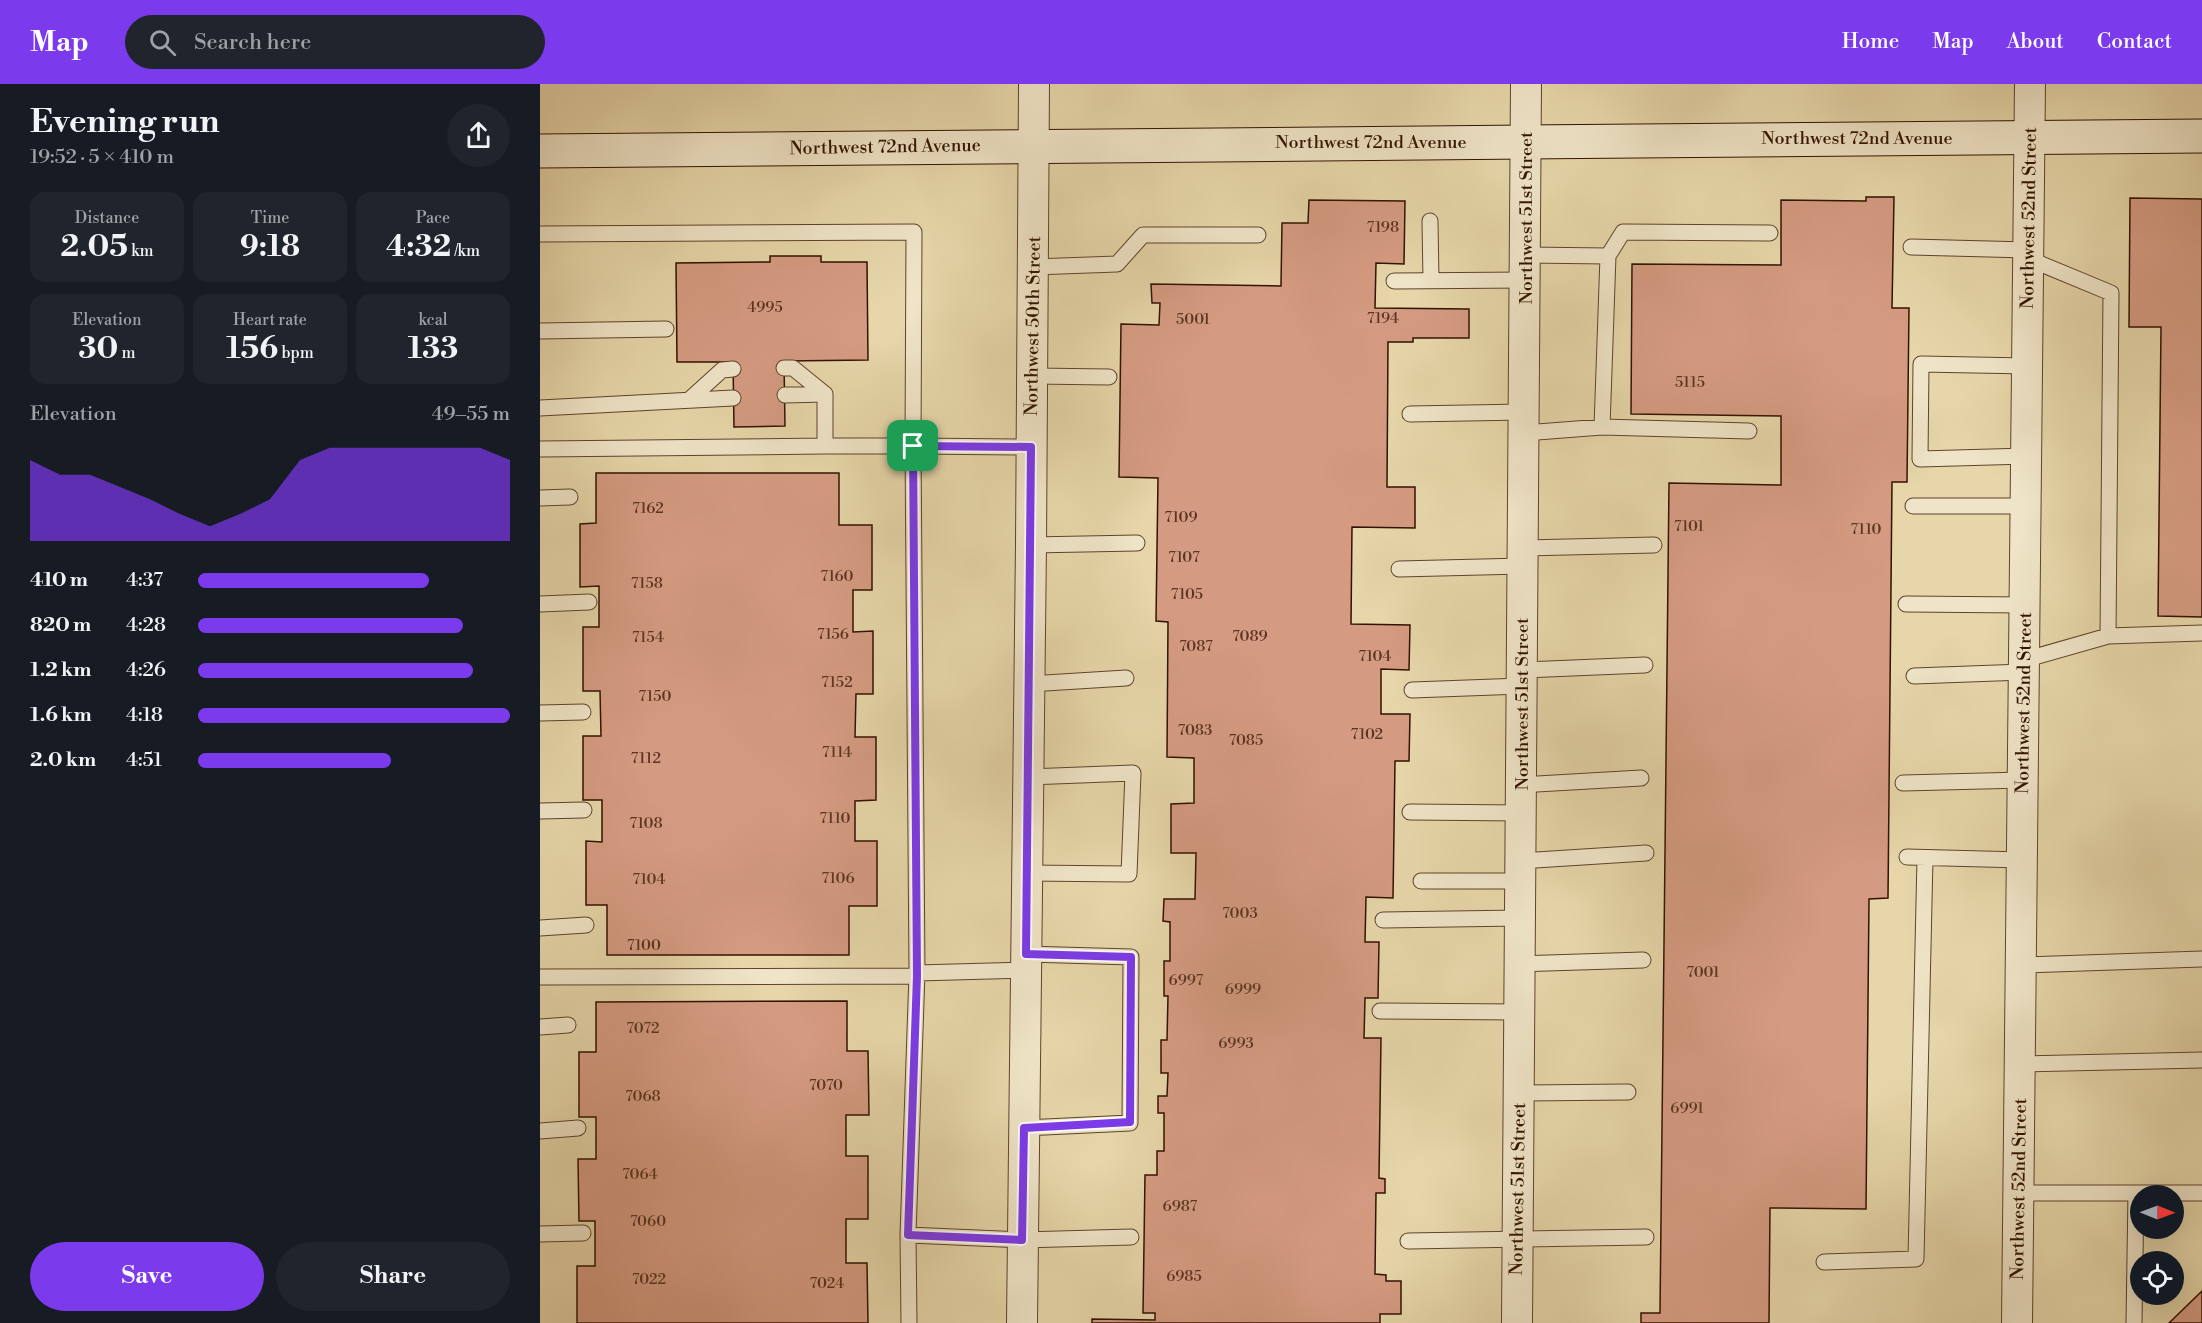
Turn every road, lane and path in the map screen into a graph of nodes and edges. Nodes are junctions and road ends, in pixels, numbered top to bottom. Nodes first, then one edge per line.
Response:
1 (1034, 84) edge
2 (1526, 84) edge
3 (2030, 84) edge
4 (2202, 136) edge
5 (2030, 137) junction
6 (1527, 141) junction
7 (1034, 145) junction
8 (540, 151) edge
9 (1430, 221) dead end
10 (1770, 233) dead end
11 (540, 234) edge
12 (1258, 235) dead end
13 (1911, 247) dead end
14 (2029, 254) junction
15 (1608, 256) junction
16 (1033, 267) junction
17 (1526, 268) junction
18 (1431, 280) junction
19 (1394, 281) dead end
20 (666, 329) dead end
21 (540, 330) edge
22 (2028, 366) junction
23 (784, 368) dead end
24 (733, 369) dead end
25 (1032, 376) junction
26 (1109, 377) dead end
27 (825, 394) junction
28 (785, 395) dead end
29 (733, 398) dead end
30 (690, 399) junction
31 (540, 408) edge
32 (1410, 414) dead end
33 (1524, 422) junction
34 (1602, 427) junction
35 (1749, 431) dead end
36 (825, 446) junction
37 (913, 446) junction
38 (1031, 447) junction
39 (540, 449) edge
40 (2026, 456) junction
41 (570, 497) dead end
42 (540, 498) edge
43 (1913, 506) dead end
44 (2026, 506) junction
45 (1137, 543) dead end
46 (1031, 545) junction
47 (1654, 545) dead end
48 (1523, 557) junction
49 (1399, 569) dead end
50 (589, 602) dead end
51 (540, 603) edge
52 (1906, 604) dead end
53 (2025, 605) junction
54 (2202, 633) edge
55 (2108, 636) junction
56 (1645, 665) dead end
57 (2024, 666) junction
58 (1914, 676) dead end
59 (1126, 678) dead end
60 (1522, 678) junction
61 (1029, 684) junction
62 (1413, 690) dead end
63 (583, 712) dead end
64 (540, 713) edge
65 (1028, 777) junction
66 (1641, 778) dead end
67 (2023, 780) junction
68 (1903, 783) dead end
69 (1521, 799) junction
70 (540, 810) edge
71 (584, 810) dead end
72 (1410, 812) dead end
73 (1646, 852) dead end
74 (1907, 857) dead end
75 (1925, 858) junction
76 (2022, 860) junction
77 (1520, 871) junction
78 (1027, 873) junction
79 (1421, 881) dead end
80 (1520, 918) junction
81 (1383, 920) dead end
82 (586, 925) dead end
83 (540, 928) edge
84 (2202, 959) edge
85 (1643, 960) dead end
86 (1026, 962) junction
87 (1520, 964) junction
88 (2021, 965) junction
89 (917, 975) junction
90 (540, 977) edge
91 (1380, 1011) dead end
92 (1519, 1012) junction
93 (568, 1026) dead end
94 (540, 1027) edge
95 (2202, 1060) edge
96 (2020, 1064) junction
97 (1628, 1092) dead end
98 (1519, 1093) junction
99 (578, 1128) dead end
100 (1024, 1128) junction
101 (540, 1131) edge
102 (2019, 1192) junction
103 (2130, 1193) edge
104 (2184, 1193) edge
105 (2202, 1193) edge
106 (583, 1233) dead end
107 (540, 1234) edge
108 (908, 1235) junction
109 (1131, 1237) dead end
110 (1646, 1237) dead end
111 (1517, 1238) junction
112 (2135, 1239) edge
113 (1022, 1240) junction
114 (1408, 1241) dead end
115 (1824, 1262) dead end
116 (909, 1323) edge
117 (1022, 1323) edge
118 (1517, 1323) edge
119 (2017, 1323) edge
120 (2134, 1323) edge

1 - 7 street, Northwest 50th Street
2 - 6 street, Northwest 51st Street
3 - 5 street, Northwest 52nd Street
4 - 5 main road, Northwest 72nd Avenue
5 - 6 main road, Northwest 72nd Avenue
5 - 14 street, Northwest 52nd Street
6 - 7 main road, Northwest 72nd Avenue
6 - 17 street, Northwest 51st Street
7 - 8 main road, Northwest 72nd Avenue
7 - 16 street, Northwest 50th Street
9 - 18 lane
10 - 15 lane
11 - 37 lane
12 - 16 lane
13 - 14 lane
14 - 22 street, Northwest 52nd Street
14 - 55 lane
15 - 17 lane
15 - 34 lane
16 - 25 street, Northwest 50th Street
17 - 18 lane
17 - 33 street, Northwest 51st Street
18 - 19 lane
20 - 21 lane
22 - 40 street, Northwest 52nd Street
22 - 40 lane
23 - 27 lane
24 - 30 lane
25 - 26 lane
25 - 38 street, Northwest 50th Street
27 - 28 lane
27 - 36 lane
29 - 30 lane
30 - 31 lane
32 - 33 lane
33 - 34 lane
33 - 48 street, Northwest 51st Street
34 - 35 lane
36 - 37 lane
36 - 39 lane
37 - 38 lane
37 - 89 lane
38 - 46 street, Northwest 50th Street
40 - 44 street, Northwest 52nd Street
41 - 42 lane
43 - 44 lane
44 - 53 street, Northwest 52nd Street
45 - 46 lane
46 - 61 street, Northwest 50th Street
47 - 48 lane
48 - 49 lane
48 - 60 street, Northwest 51st Street
50 - 51 lane
52 - 53 lane
53 - 57 street, Northwest 52nd Street
54 - 55 lane
55 - 57 lane
56 - 60 lane
57 - 58 lane
57 - 67 street, Northwest 52nd Street
59 - 61 lane
60 - 62 lane
60 - 69 street, Northwest 51st Street
61 - 65 street, Northwest 50th Street
63 - 64 lane
65 - 78 street, Northwest 50th Street
65 - 78 lane
66 - 69 lane
67 - 68 lane
67 - 76 street, Northwest 52nd Street
69 - 72 lane
69 - 77 street, Northwest 51st Street
70 - 71 lane
73 - 77 lane
74 - 75 lane
75 - 76 lane
75 - 115 lane
76 - 88 street, Northwest 52nd Street
77 - 79 lane
77 - 80 street, Northwest 51st Street
78 - 86 street, Northwest 50th Street
80 - 81 lane
80 - 87 street, Northwest 51st Street
82 - 83 lane
84 - 88 lane
85 - 87 lane
86 - 89 lane
86 - 100 street, Northwest 50th Street
86 - 100 lane
87 - 92 street, Northwest 51st Street
88 - 96 street, Northwest 52nd Street
89 - 90 lane
89 - 108 lane
91 - 92 lane
92 - 98 street, Northwest 51st Street
93 - 94 lane
95 - 96 lane
96 - 102 street, Northwest 52nd Street
97 - 98 lane
98 - 111 street, Northwest 51st Street
99 - 101 lane
100 - 113 street, Northwest 50th Street
102 - 103 lane
102 - 119 street, Northwest 52nd Street
104 - 105 lane
106 - 107 lane
108 - 113 lane
108 - 116 lane
109 - 113 lane
110 - 111 lane
111 - 114 lane
111 - 118 street, Northwest 51st Street
112 - 120 lane
113 - 117 street, Northwest 50th Street

